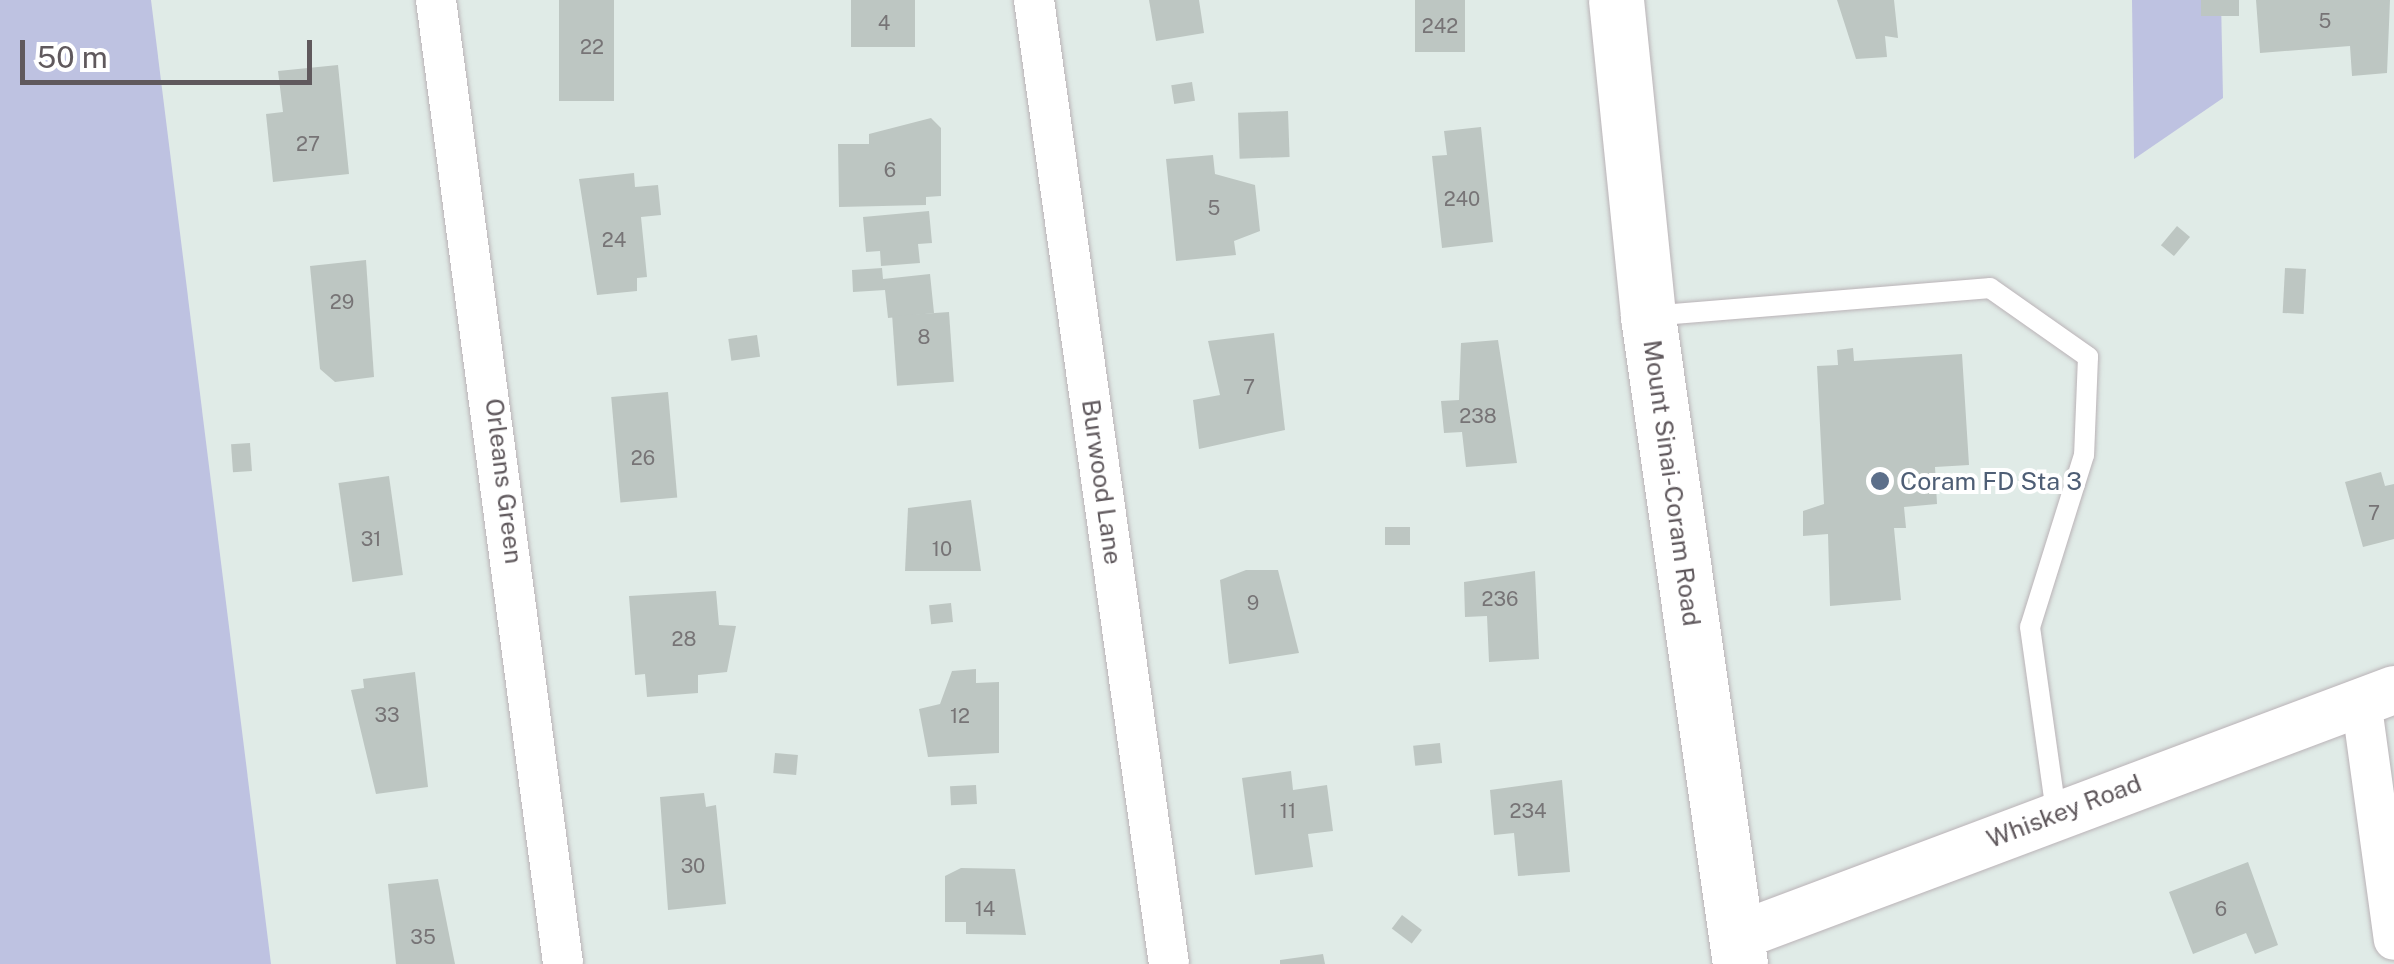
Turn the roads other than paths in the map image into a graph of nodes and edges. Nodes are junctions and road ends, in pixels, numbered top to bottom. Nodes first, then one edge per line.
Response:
1 (436, 0) edge
2 (1034, 0) edge
3 (1616, 0) edge
4 (1648, 316) junction
5 (2378, 695) edge
6 (2056, 813) junction
7 (2394, 940) edge
8 (1738, 951) edge
9 (563, 964) edge
10 (1169, 964) edge

1 - 9 street, Orleans Green
2 - 10 street, Burwood Lane
3 - 4 main road, Mount Sinai-Coram Road
4 - 6 lane
4 - 8 main road, Mount Sinai-Coram Road
5 - 6 street, Whiskey Road
5 - 7 street
6 - 8 street, Whiskey Road

